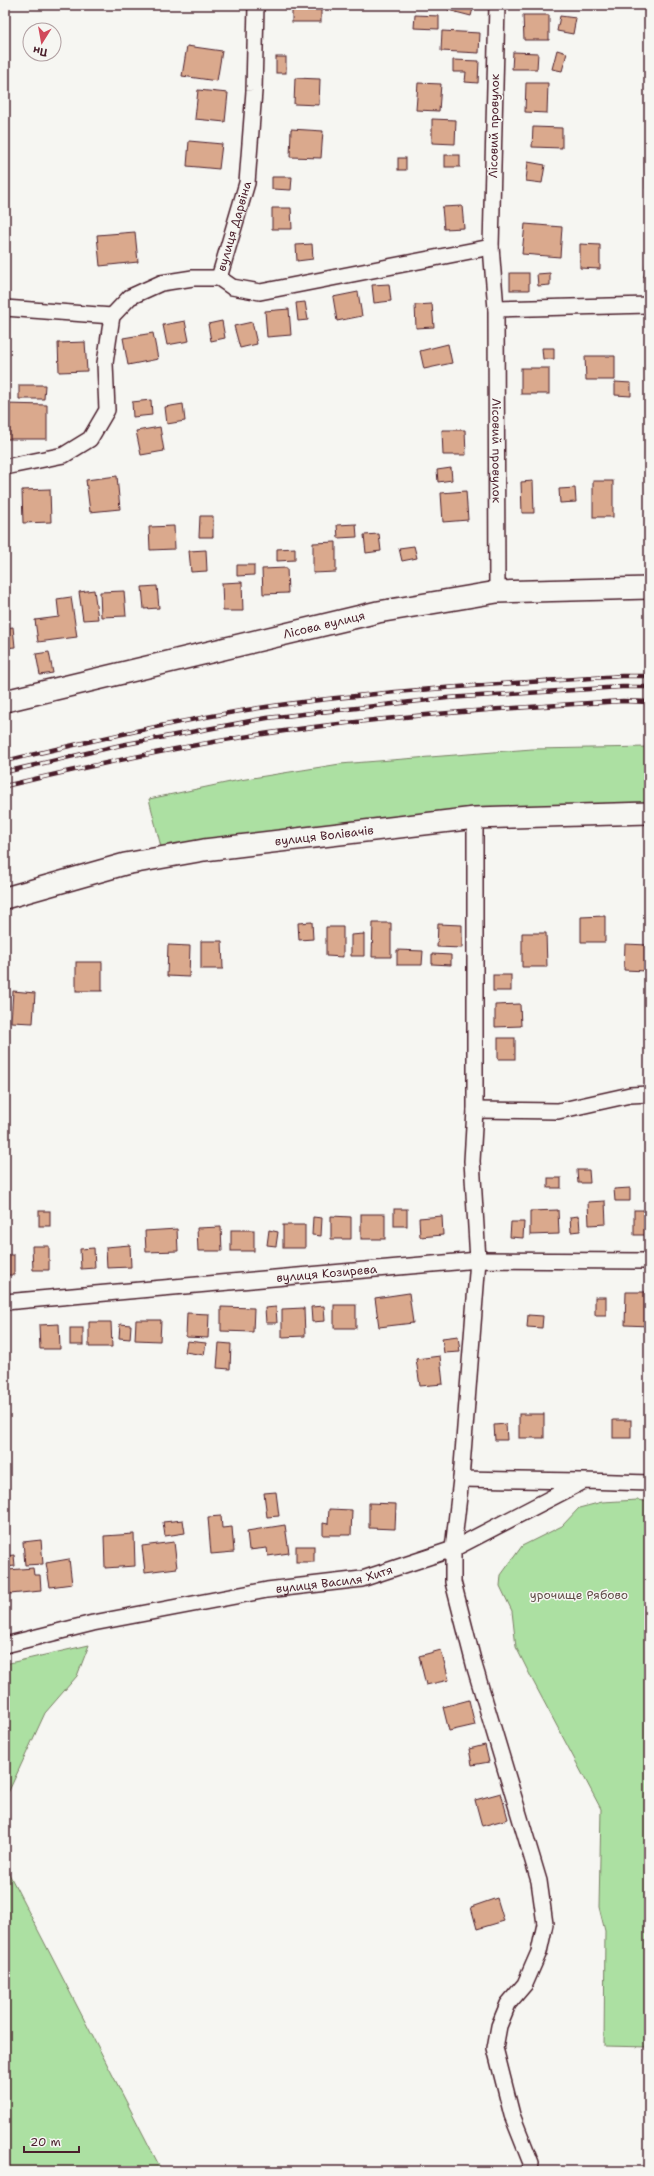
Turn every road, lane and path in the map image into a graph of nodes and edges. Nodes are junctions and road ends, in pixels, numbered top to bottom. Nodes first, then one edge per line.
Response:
1 (256, 5) edge
2 (497, 5) edge
3 (491, 247) junction
4 (219, 278) junction
5 (649, 305) edge
6 (5, 308) edge
7 (496, 309) junction
8 (112, 316) junction
9 (5, 467) edge
10 (649, 588) edge
11 (497, 592) junction
12 (5, 701) edge
13 (649, 813) edge
14 (475, 818) junction
15 (5, 898) edge
16 (649, 1094) edge
17 (475, 1110) junction
18 (478, 1260) junction
19 (649, 1261) edge
20 (5, 1302) edge
21 (461, 1480) junction
22 (584, 1481) junction
23 (649, 1483) edge
24 (453, 1549) junction
25 (5, 1645) edge
26 (530, 2171) edge

1 - 4 street, вулиця Дарвіна
2 - 3 street, Лісовий провулок
3 - 4 street
3 - 7 street, Лісовий провулок
4 - 8 street, вулиця Дарвіна
5 - 7 street
6 - 8 street
7 - 11 street, Лісовий провулок
8 - 9 street
10 - 11 street, Лісова вулиця
11 - 12 street, Лісова вулиця
13 - 14 street, вулиця Волівачів
14 - 15 street, вулиця Волівачів
14 - 17 street
16 - 17 street
17 - 18 street
18 - 19 street, вулиця Козирева
18 - 20 street, вулиця Козирева
18 - 21 street
21 - 22 street
21 - 24 street
22 - 23 street, вулиця Василя Хитя
22 - 24 street, вулиця Василя Хитя
24 - 25 street, вулиця Василя Хитя
24 - 26 street

